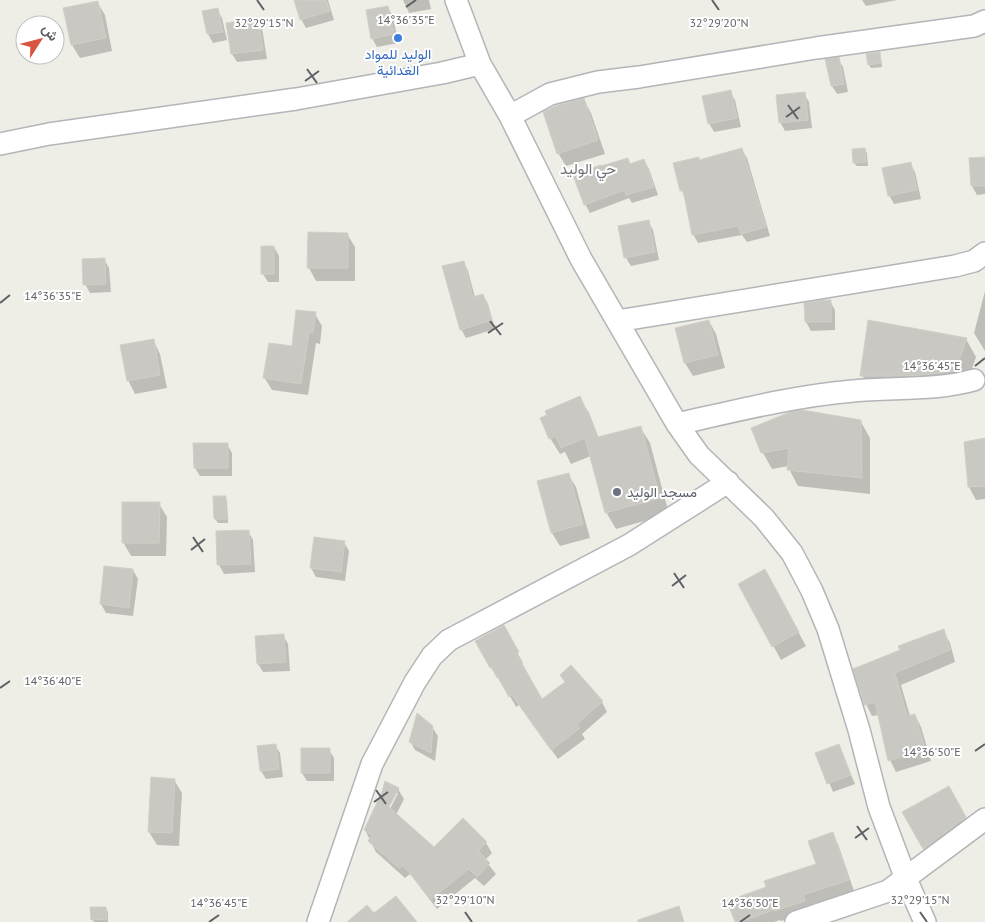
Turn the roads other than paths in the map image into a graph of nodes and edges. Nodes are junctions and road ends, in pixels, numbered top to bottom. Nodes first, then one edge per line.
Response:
1 (456, 0) edge
2 (985, 21) edge
3 (480, 64) junction
4 (510, 116) junction
5 (0, 144) edge
6 (985, 253) edge
7 (618, 322) junction
8 (974, 380) dead end
9 (677, 424) junction
10 (728, 482) junction
11 (985, 819) edge
12 (906, 879) junction
13 (318, 922) edge
14 (796, 922) edge
15 (925, 922) edge

1 - 3 street
2 - 4 street
3 - 4 street
3 - 5 street
4 - 7 street
6 - 7 street
7 - 9 street
8 - 9 street
9 - 10 street
10 - 12 street
10 - 13 street
11 - 12 street
12 - 14 street
12 - 15 street

